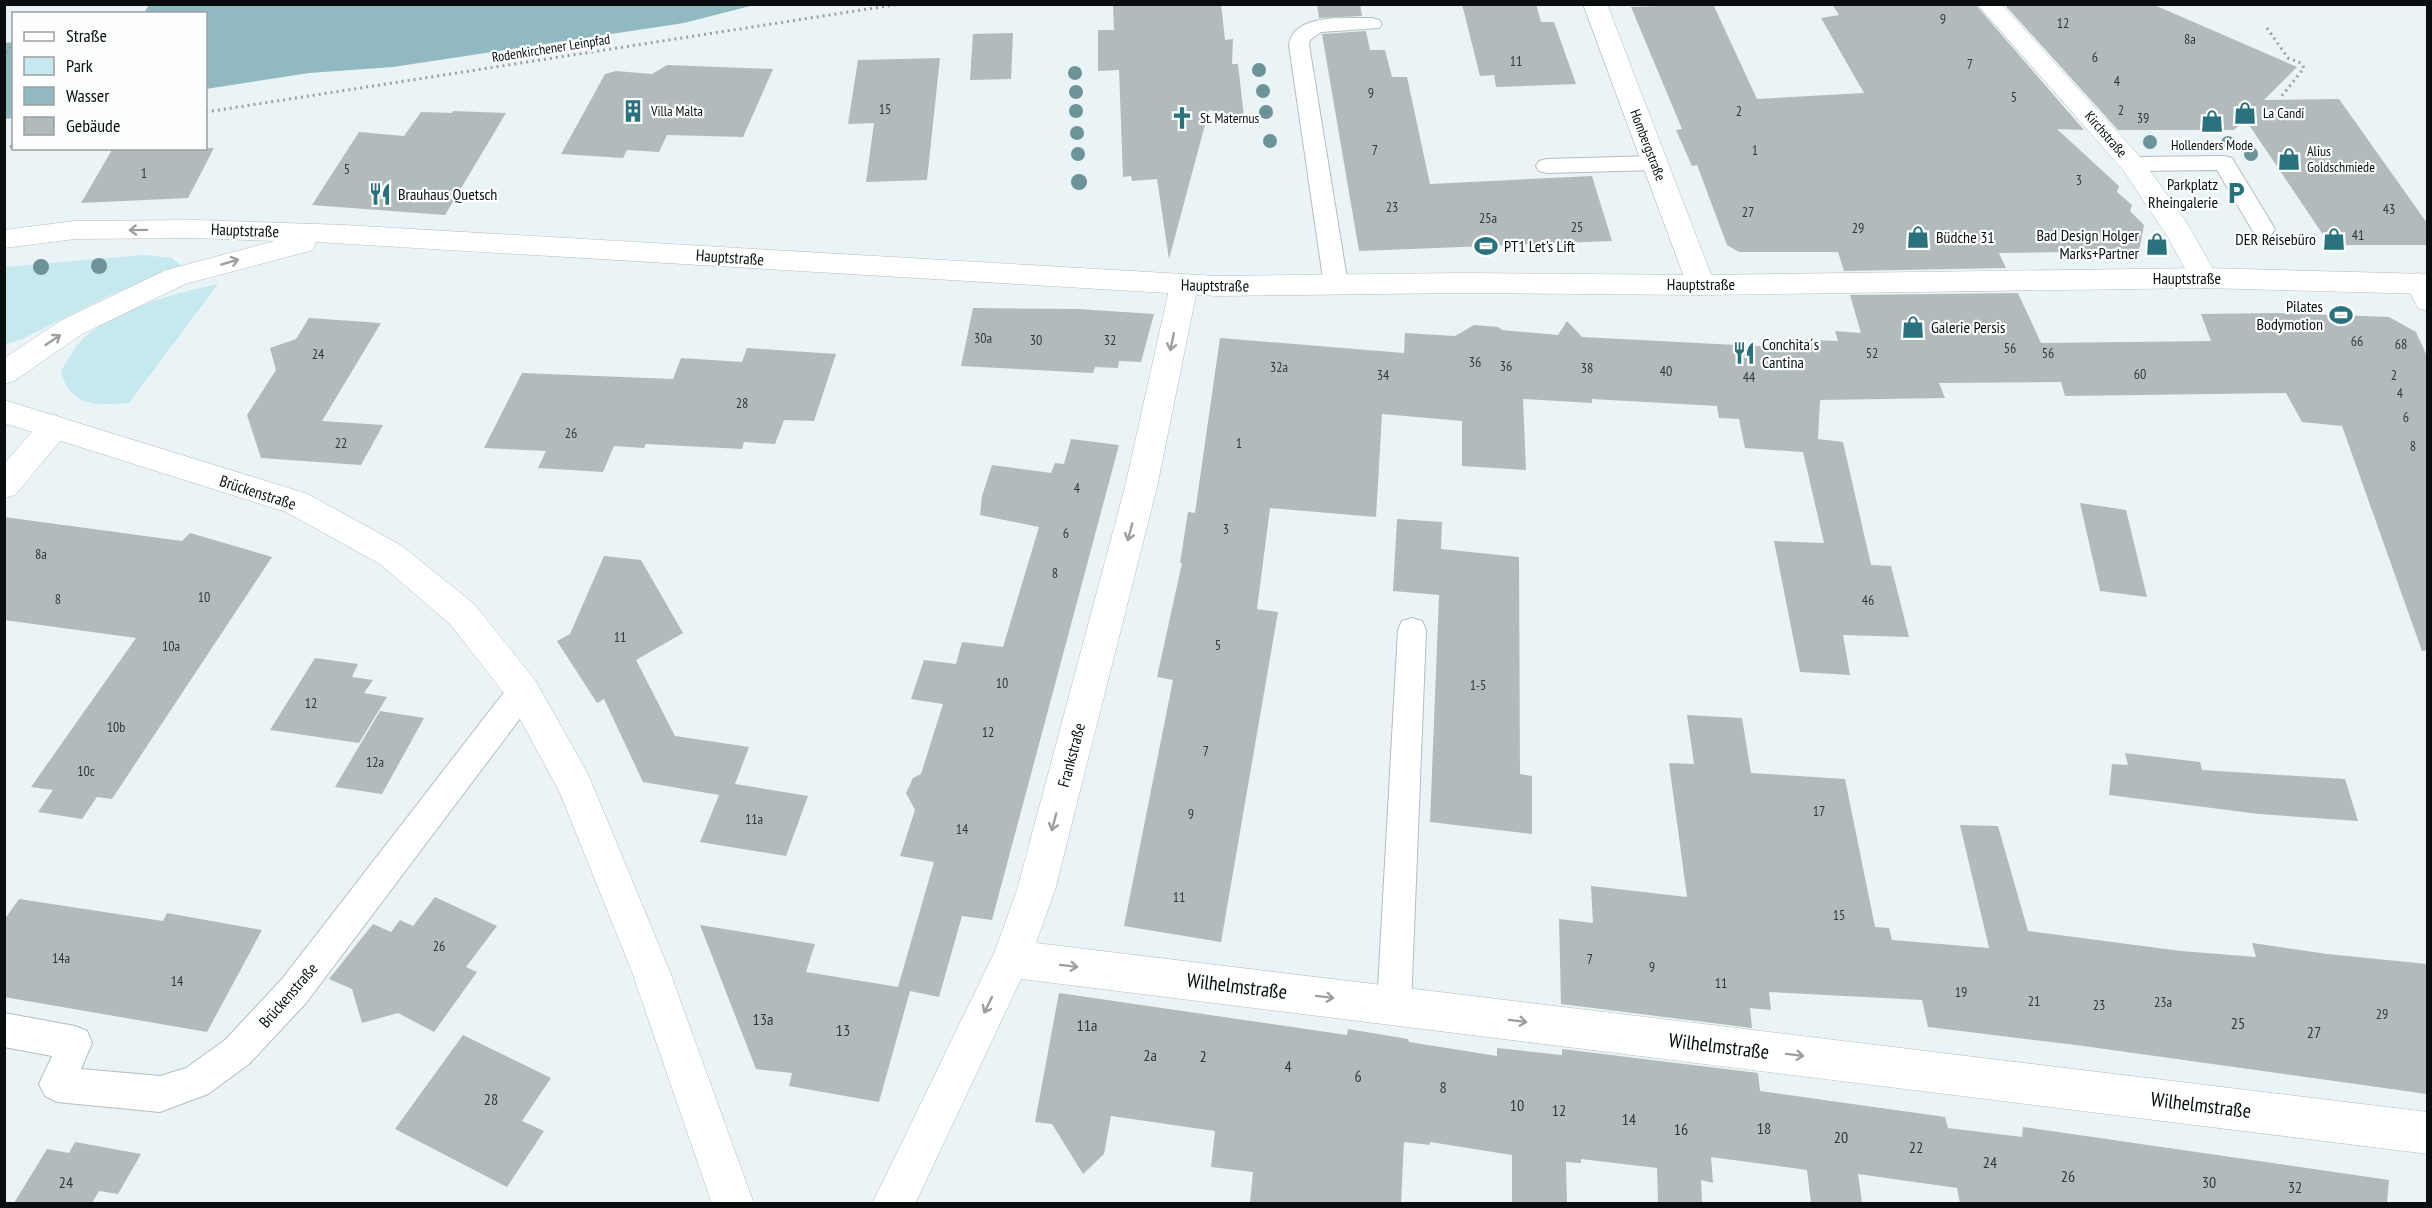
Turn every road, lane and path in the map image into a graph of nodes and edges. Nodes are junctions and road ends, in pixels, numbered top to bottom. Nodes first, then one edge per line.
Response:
1 (900, 4) edge
2 (1594, 4) edge
3 (1988, 4) edge
4 (1372, 24) dead end
5 (2267, 27) dead end
6 (12, 44) edge
7 (4, 59) edge
8 (2281, 97) dead end
9 (207, 112) edge
10 (1655, 163) junction
11 (2132, 164) junction
12 (1547, 166) dead end
13 (2263, 229) dead end
14 (344, 234) junction
15 (4, 239) edge
16 (2204, 278) junction
17 (1184, 285) junction
18 (1336, 285) junction
19 (1701, 285) junction
20 (2425, 289) edge
21 (4, 373) edge
22 (4, 411) edge
23 (54, 427) junction
24 (4, 486) edge
25 (1412, 630) dead end
26 (523, 691) junction
27 (1011, 959) junction
28 (1394, 1006) junction
29 (4, 1030) edge
30 (2427, 1133) edge
31 (733, 1203) edge
32 (893, 1203) edge

1 - 9 path, Rodenkirchener Leinpfad
2 - 10 street, Hombergstraße
3 - 11 street, Kirchstraße
4 - 18 lane
5 - 8 path
6 - 7 path
10 - 12 lane
10 - 19 street, Hombergstraße
11 - 13 lane
11 - 16 street, Kirchstraße
14 -> 15 street, Hauptstraße
14 - 17 street, Hauptstraße
21 -> 14 street
16 - 19 street, Hauptstraße
16 - 20 street, Hauptstraße
17 - 18 street, Hauptstraße
17 -> 27 street, Frankstraße
18 - 19 street, Hauptstraße
22 - 23 street, Brückenstraße
23 - 24 street
23 - 26 street, Brückenstraße
25 - 28 lane
26 - 29 lane, Brückenstraße
26 - 31 street, Brückenstraße
27 -> 28 street, Wilhelmstraße
27 -> 32 street, Frankstraße
28 -> 30 street, Wilhelmstraße

